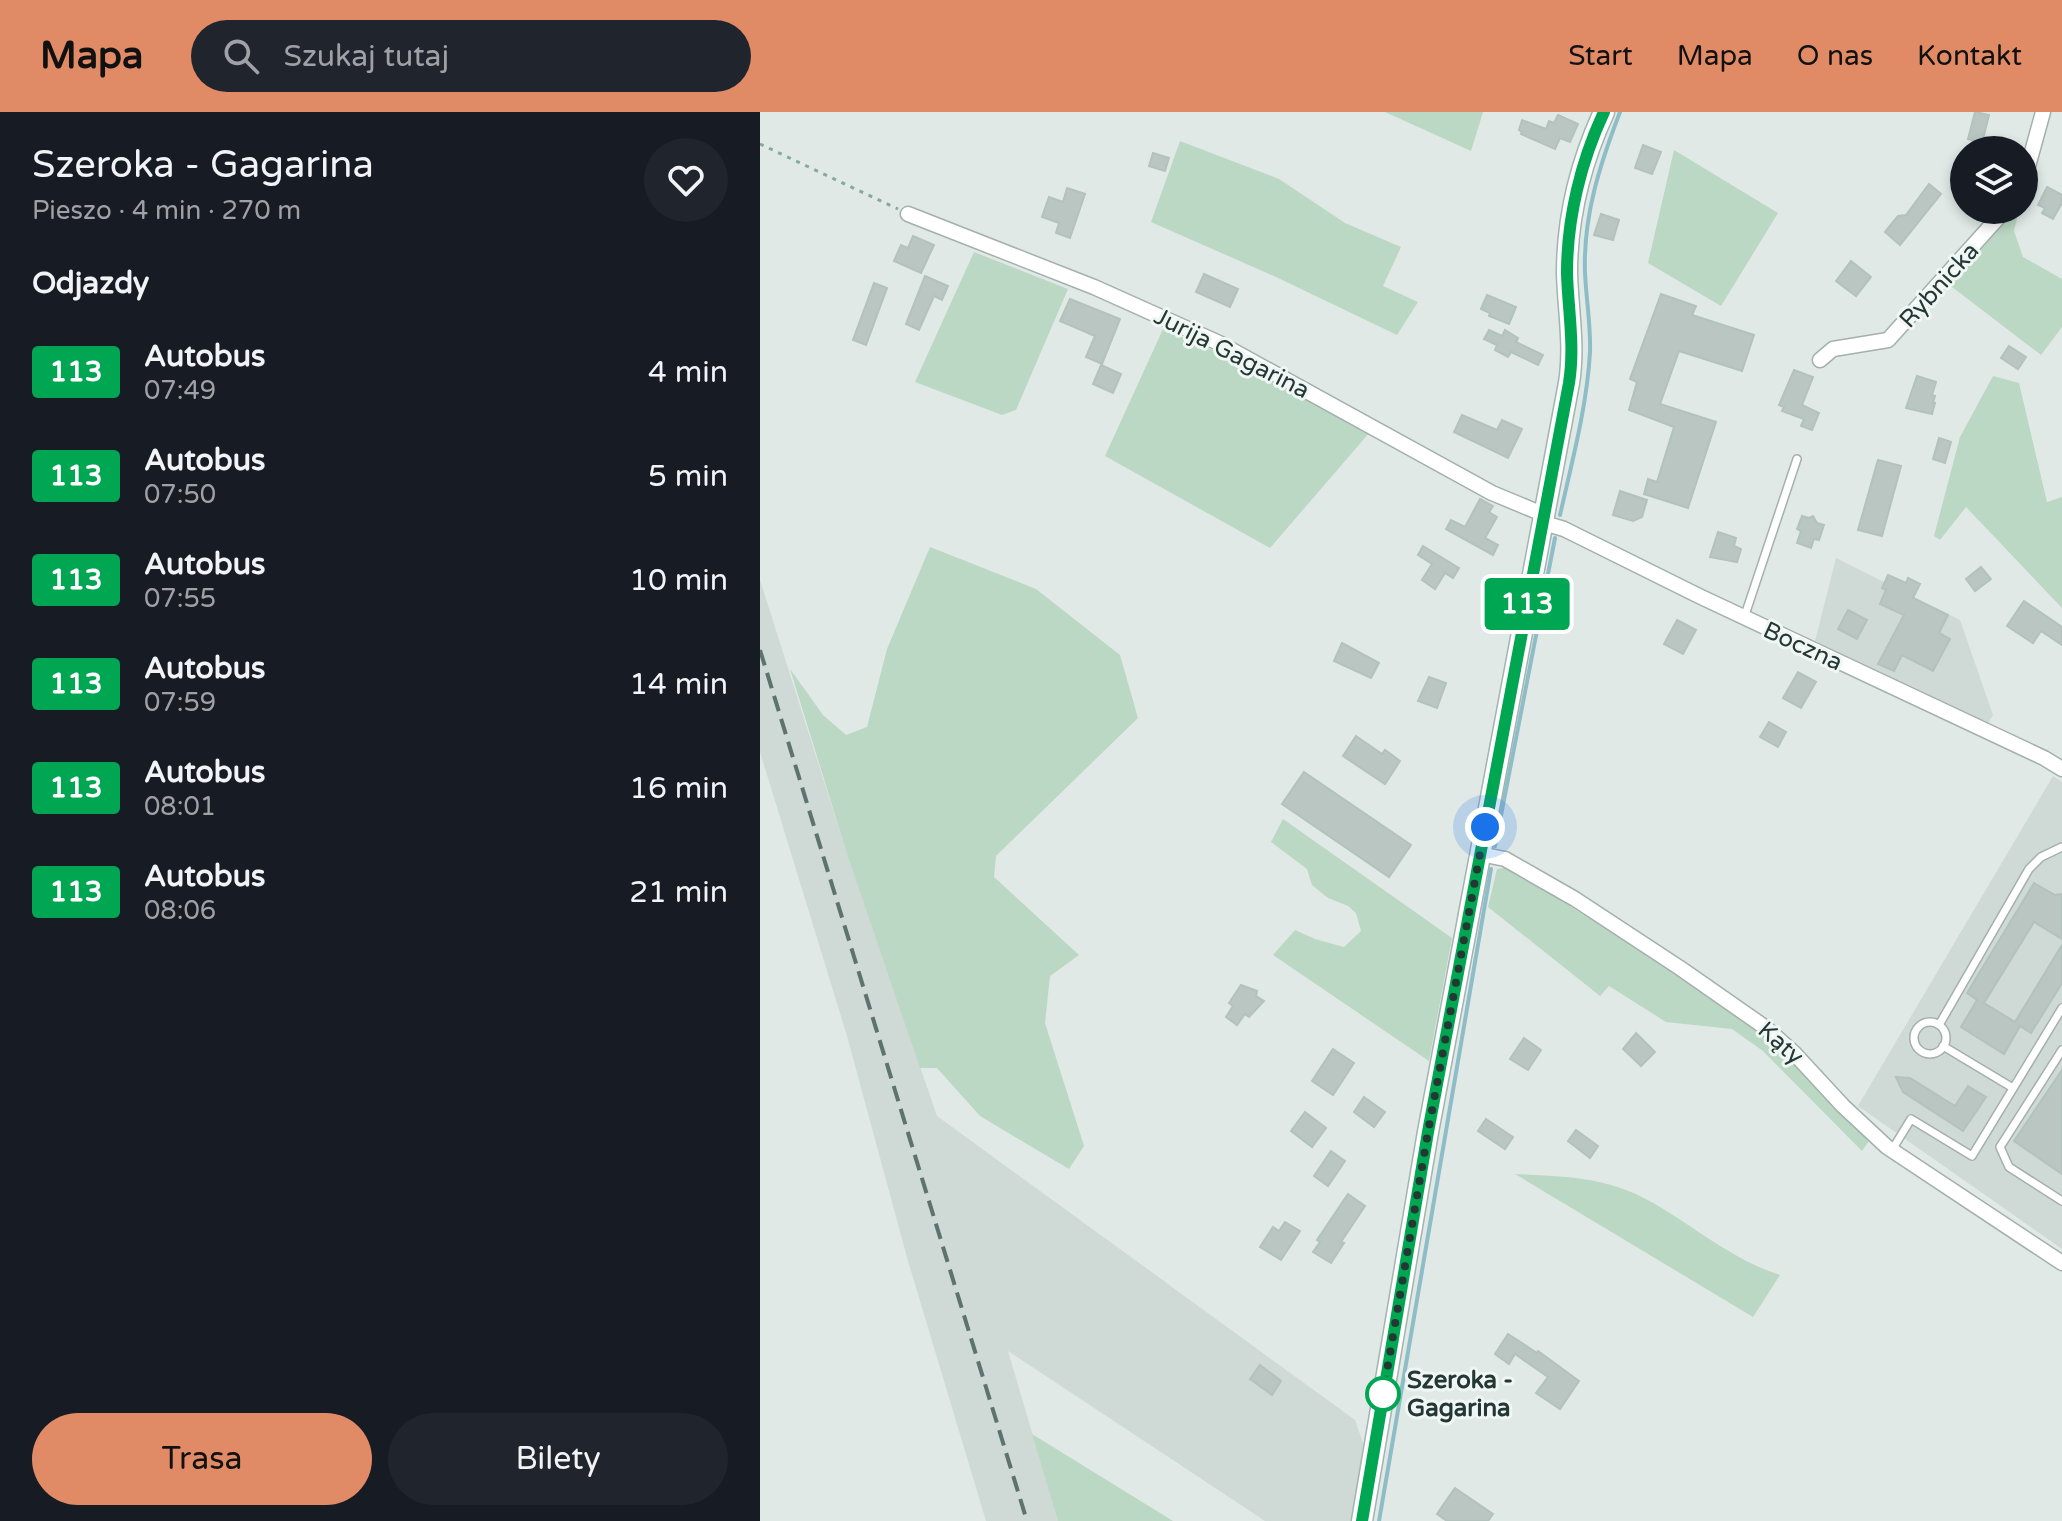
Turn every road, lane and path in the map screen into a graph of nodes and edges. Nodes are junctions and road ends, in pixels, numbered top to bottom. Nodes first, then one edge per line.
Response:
1 (1604, 112) edge
2 (2043, 112) edge
3 (2036, 136) edge
4 (760, 144) edge
5 (908, 214) joint
6 (1992, 224) edge
7 (1820, 360) dead end
8 (1797, 459) dead end
9 (1545, 519) junction
10 (1744, 618) junction
11 (2062, 769) edge
12 (2062, 847) edge
13 (1480, 854) junction
14 (2062, 1008) edge
15 (1939, 1025) junction
16 (1943, 1046) junction
17 (2062, 1050) edge
18 (2013, 1088) junction
19 (1892, 1150) junction
20 (2062, 1201) edge
21 (2062, 1263) edge
22 (1362, 1521) edge

1 - 9 street
2 - 3 street
4 - 5 path
5 - 9 street, Jurija Gagarina
6 - 7 street, Rybnicka
8 - 10 lane
9 - 10 street, Boczna
9 - 13 street
10 - 11 street, Boczna
12 - 15 lane
13 - 19 street, Kąty
13 - 22 street
14 - 18 lane
15 - 16 lane
15 - 16 lane
16 - 18 lane
17 - 20 lane
18 - 19 lane
19 - 21 street, Kąty

